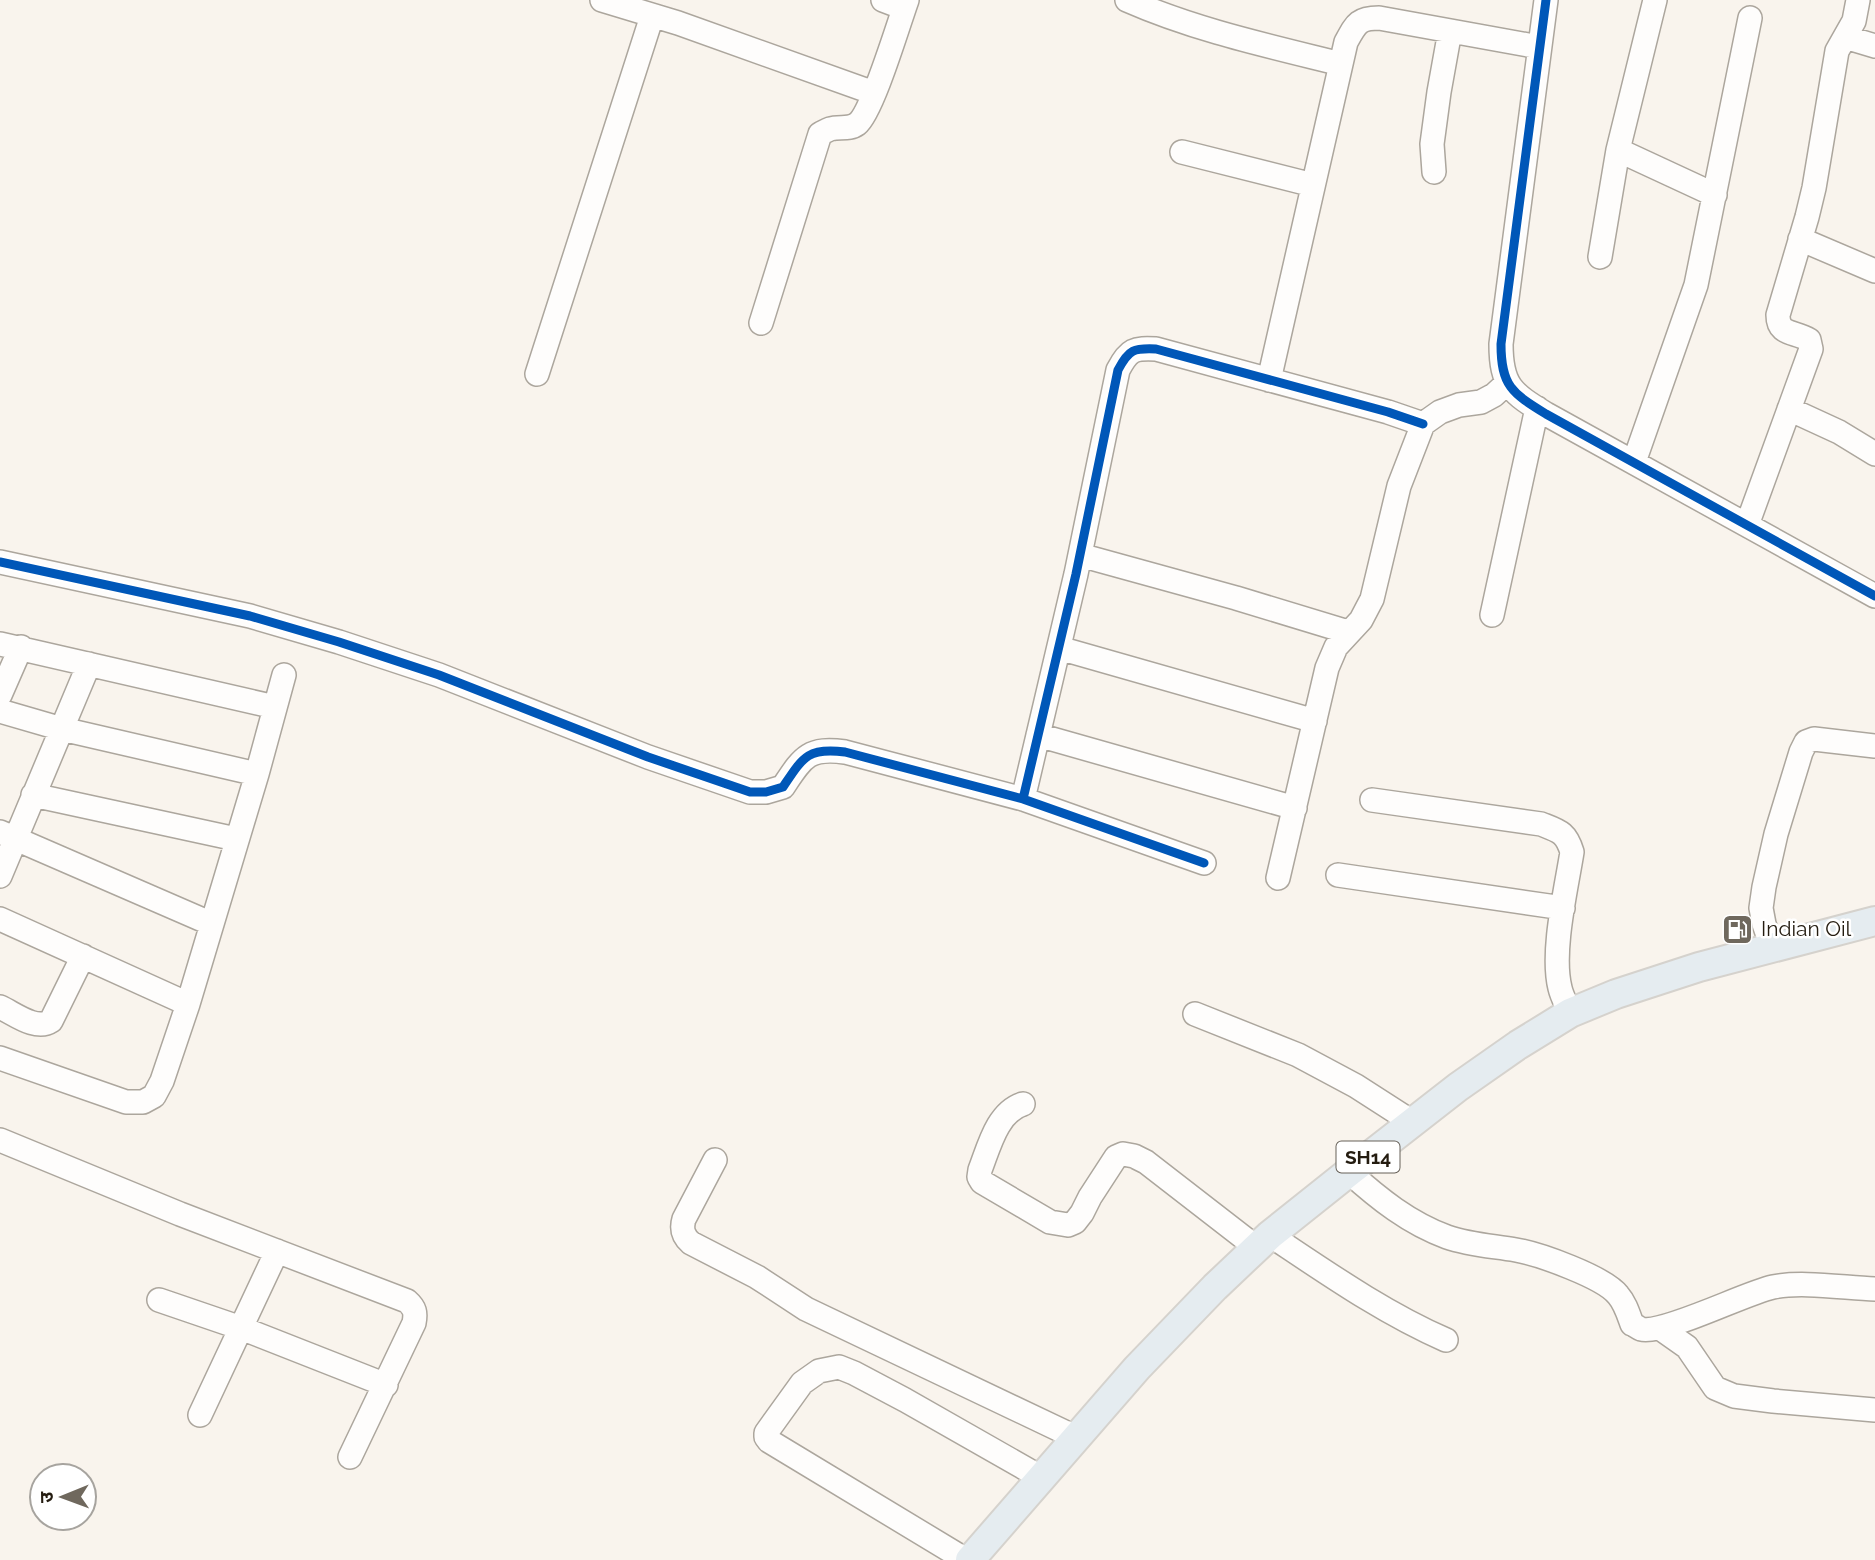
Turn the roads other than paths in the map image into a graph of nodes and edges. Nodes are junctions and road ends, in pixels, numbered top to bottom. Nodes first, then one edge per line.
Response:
1 (602, 0) edge
2 (1126, 0) edge
3 (1546, 0) edge
4 (1655, 0) edge
5 (1858, 0) edge
6 (898, 3) edge
7 (652, 16) junction
8 (1750, 18) dead end
9 (1450, 31) junction
10 (1845, 37) junction
11 (1875, 46) edge
12 (1539, 47) junction
13 (1341, 64) junction
14 (874, 93) junction
15 (1618, 150) junction
16 (1182, 152) dead end
17 (1434, 172) dead end
18 (1313, 185) junction
19 (1714, 195) junction
20 (1800, 239) junction
21 (1600, 257) dead end
22 (1875, 271) edge
23 (761, 323) dead end
24 (537, 373) dead end
25 (1269, 380) junction
26 (1507, 383) junction
27 (1537, 408) junction
28 (1789, 409) junction
29 (1423, 424) junction
30 (1875, 454) edge
31 (1634, 462) junction
32 (1747, 525) junction
33 (1080, 555) junction
34 (0, 562) edge
35 (1875, 596) edge
36 (1492, 615) dead end
37 (1349, 632) junction
38 (10, 646) edge
39 (1059, 648) junction
40 (89, 664) junction
41 (285, 675) dead end
42 (0, 695) edge
43 (275, 707) junction
44 (0, 711) edge
45 (1315, 722) junction
46 (62, 729) junction
47 (1038, 735) junction
48 (1875, 746) edge
49 (257, 774) junction
50 (33, 795) junction
51 (1023, 799) junction
52 (1372, 800) dead end
53 (1295, 808) junction
54 (8, 835) edge
55 (236, 839) junction
56 (1204, 863) dead end
57 (1338, 875) dead end
58 (0, 876) edge
59 (1278, 878) dead end
60 (1563, 908) junction
61 (0, 919) edge
62 (1875, 921) edge
63 (212, 924) junction
64 (1772, 947) junction
65 (83, 956) junction
66 (188, 1004) junction
67 (0, 1007) edge
68 (1570, 1013) junction
69 (1195, 1014) dead end
70 (0, 1058) edge
71 (1023, 1104) dead end
72 (1412, 1122) junction
73 (0, 1140) edge
74 (715, 1160) dead end
75 (1349, 1172) junction
76 (1264, 1242) junction
77 (277, 1251) junction
78 (1875, 1289) edge
79 (159, 1300) dead end
80 (241, 1328) junction
81 (1660, 1328) junction
82 (1446, 1340) dead end
83 (386, 1385) junction
84 (1875, 1410) edge
85 (201, 1415) dead end
86 (1077, 1438) junction
87 (350, 1457) dead end
88 (1042, 1478) junction
89 (968, 1560) edge

1 - 7 street
2 - 13 street
3 - 12 street
4 - 15 street
5 - 10 street
6 - 14 street
7 - 14 street
7 - 24 street
8 - 19 street
9 - 12 street
9 - 13 street
9 - 17 street
10 - 11 street
10 - 20 street
12 - 26 street
13 - 18 street
14 - 23 street
15 - 19 street
15 - 21 street
16 - 18 street
18 - 25 street
19 - 31 street
20 - 22 street
20 - 28 street
25 - 29 street
25 - 33 street
26 - 27 street
26 - 29 street
27 - 31 street
27 - 36 street
28 - 30 street
28 - 32 street
29 - 37 street
31 - 32 street
32 - 35 street
33 - 37 street
33 - 39 street
34 - 51 street
37 - 45 street
38 - 40 street
38 - 42 street
39 - 45 street
39 - 47 street
40 - 43 street
40 - 46 street
41 - 43 street
43 - 49 street
44 - 46 street
45 - 53 street
46 - 49 street
46 - 50 street
47 - 51 street
47 - 53 street
48 - 64 street
49 - 55 street
50 - 54 street
50 - 55 street
51 - 56 street
52 - 60 street
53 - 59 street
54 - 58 street
54 - 63 street
55 - 63 street
57 - 60 street
60 - 68 street
61 - 65 street
62 - 64 main road, SH14 / SH14
63 - 66 street
64 - 68 main road, SH14 / SH14
65 - 66 street
65 - 67 street
66 - 70 street
68 - 72 main road, SH14 / SH14
69 - 72 street
71 - 76 street
72 - 75 main road, SH14 / SH14
73 - 77 street
74 - 86 street
75 - 76 main road, SH14 / SH14
75 - 81 street
76 - 82 street
76 - 86 main road, SH14 / SH14
77 - 80 street
77 - 83 street
78 - 81 street
79 - 80 street
80 - 83 street
80 - 85 street
81 - 84 street
83 - 87 street
86 - 88 main road, SH14 / SH14
88 - 89 main road, SH14 / SH14
88 - 89 street

